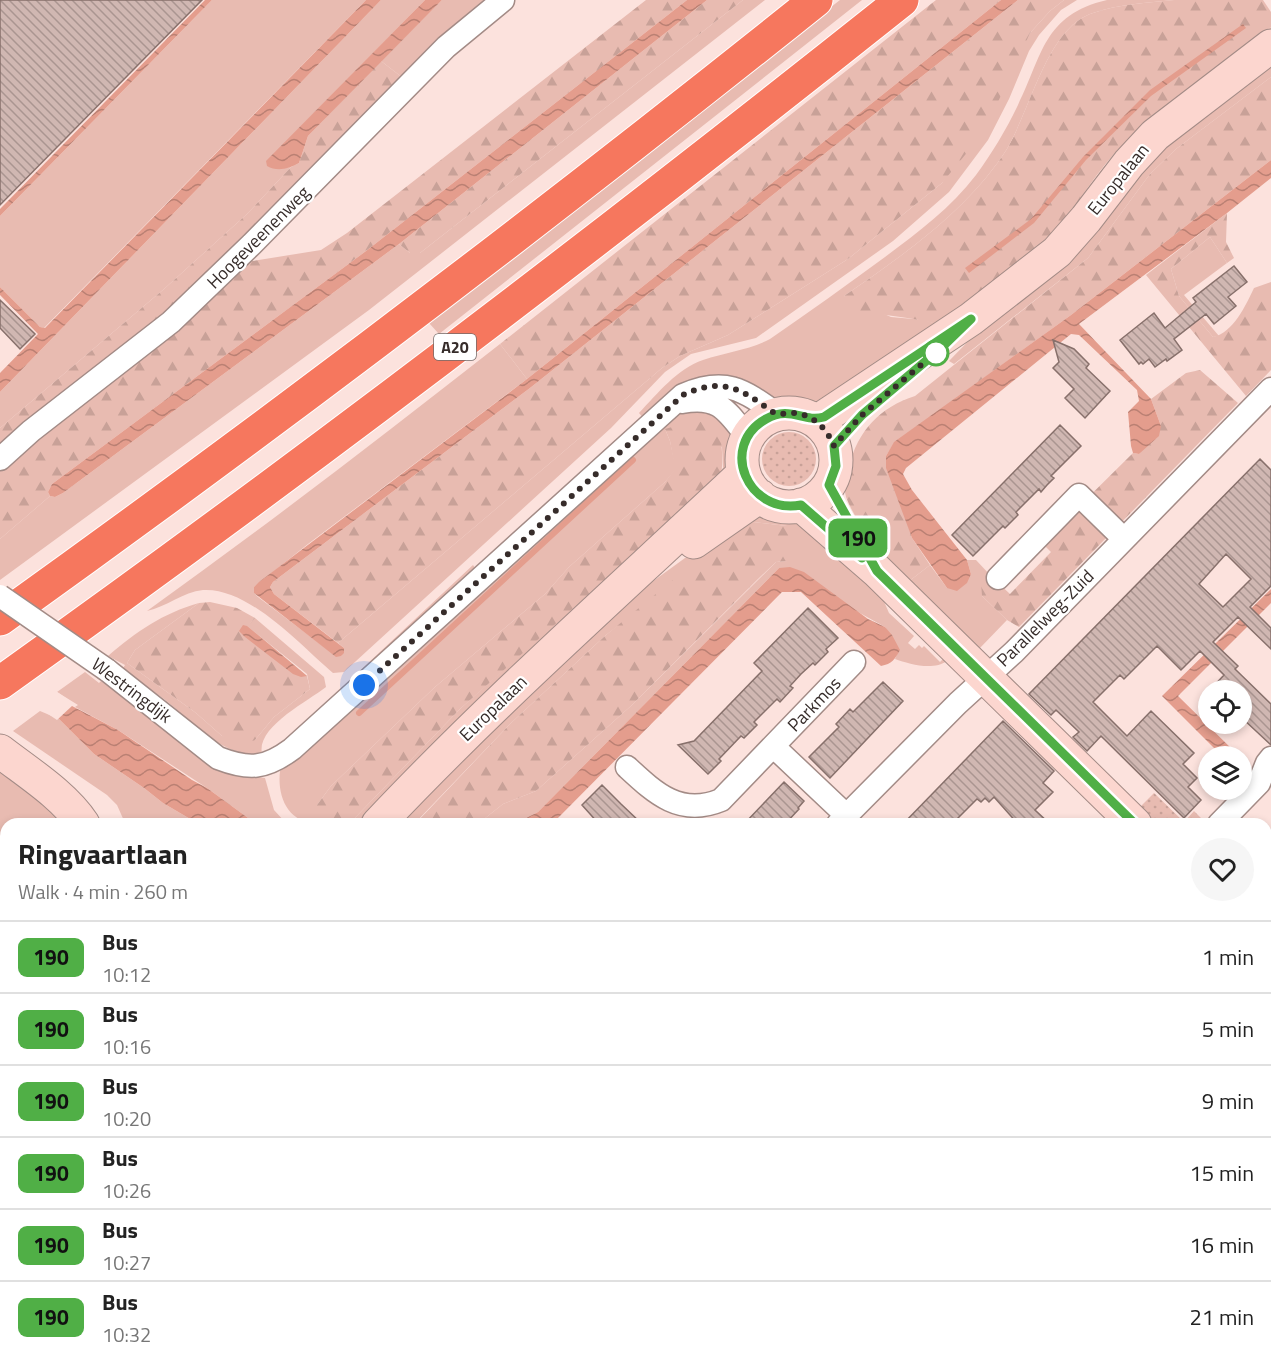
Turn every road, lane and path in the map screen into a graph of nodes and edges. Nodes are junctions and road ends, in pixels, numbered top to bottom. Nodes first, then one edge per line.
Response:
1 (503, 0) edge
2 (816, 0) edge
3 (902, 0) edge
4 (1271, 46) edge
5 (971, 319) junction
6 (1271, 389) edge
7 (672, 404) junction
8 (777, 414) junction
9 (814, 420) junction
10 (748, 438) junction
11 (834, 446) junction
12 (0, 459) edge
13 (752, 485) junction
14 (829, 485) junction
15 (801, 505) junction
16 (1124, 539) junction
17 (877, 571) junction
18 (998, 578) dead end
19 (0, 596) edge
20 (0, 619) edge
21 (854, 662) dead end
22 (986, 677) junction
23 (0, 683) edge
24 (773, 746) junction
25 (0, 751) edge
26 (1271, 758) edge
27 (627, 767) dead end
28 (1265, 789) edge
29 (79, 818) edge
30 (384, 818) edge
31 (841, 818) edge
32 (843, 818) edge
33 (1129, 818) edge
34 (1227, 818) edge

1 - 12 street, Hoogeveenenweg
2 - 20 highway
3 - 23 highway, A20
4 - 5 main road, Europalaan
5 - 9 main road, Europalaan
5 - 11 main road, Europalaan
6 - 16 street, Parallelweg-Zuid
7 - 8 street
7 - 10 street
7 - 19 street, Westringdijk, bridge
8 - 9 main road
8 - 10 main road
9 - 11 main road
10 - 13 main road
11 - 14 main road
13 - 15 main road
13 - 30 main road, Europalaan
14 - 15 main road
14 - 17 main road
15 - 17 main road
16 - 18 street
16 - 22 street, Parallelweg-Zuid
17 - 22 main road
21 - 24 street, Parkmos
22 - 32 street, Parallelweg-Zuid
22 - 33 main road
24 - 27 street, Parkmos
24 - 31 street, Parkmos
25 - 29 main road
26 - 28 street
28 - 34 street

